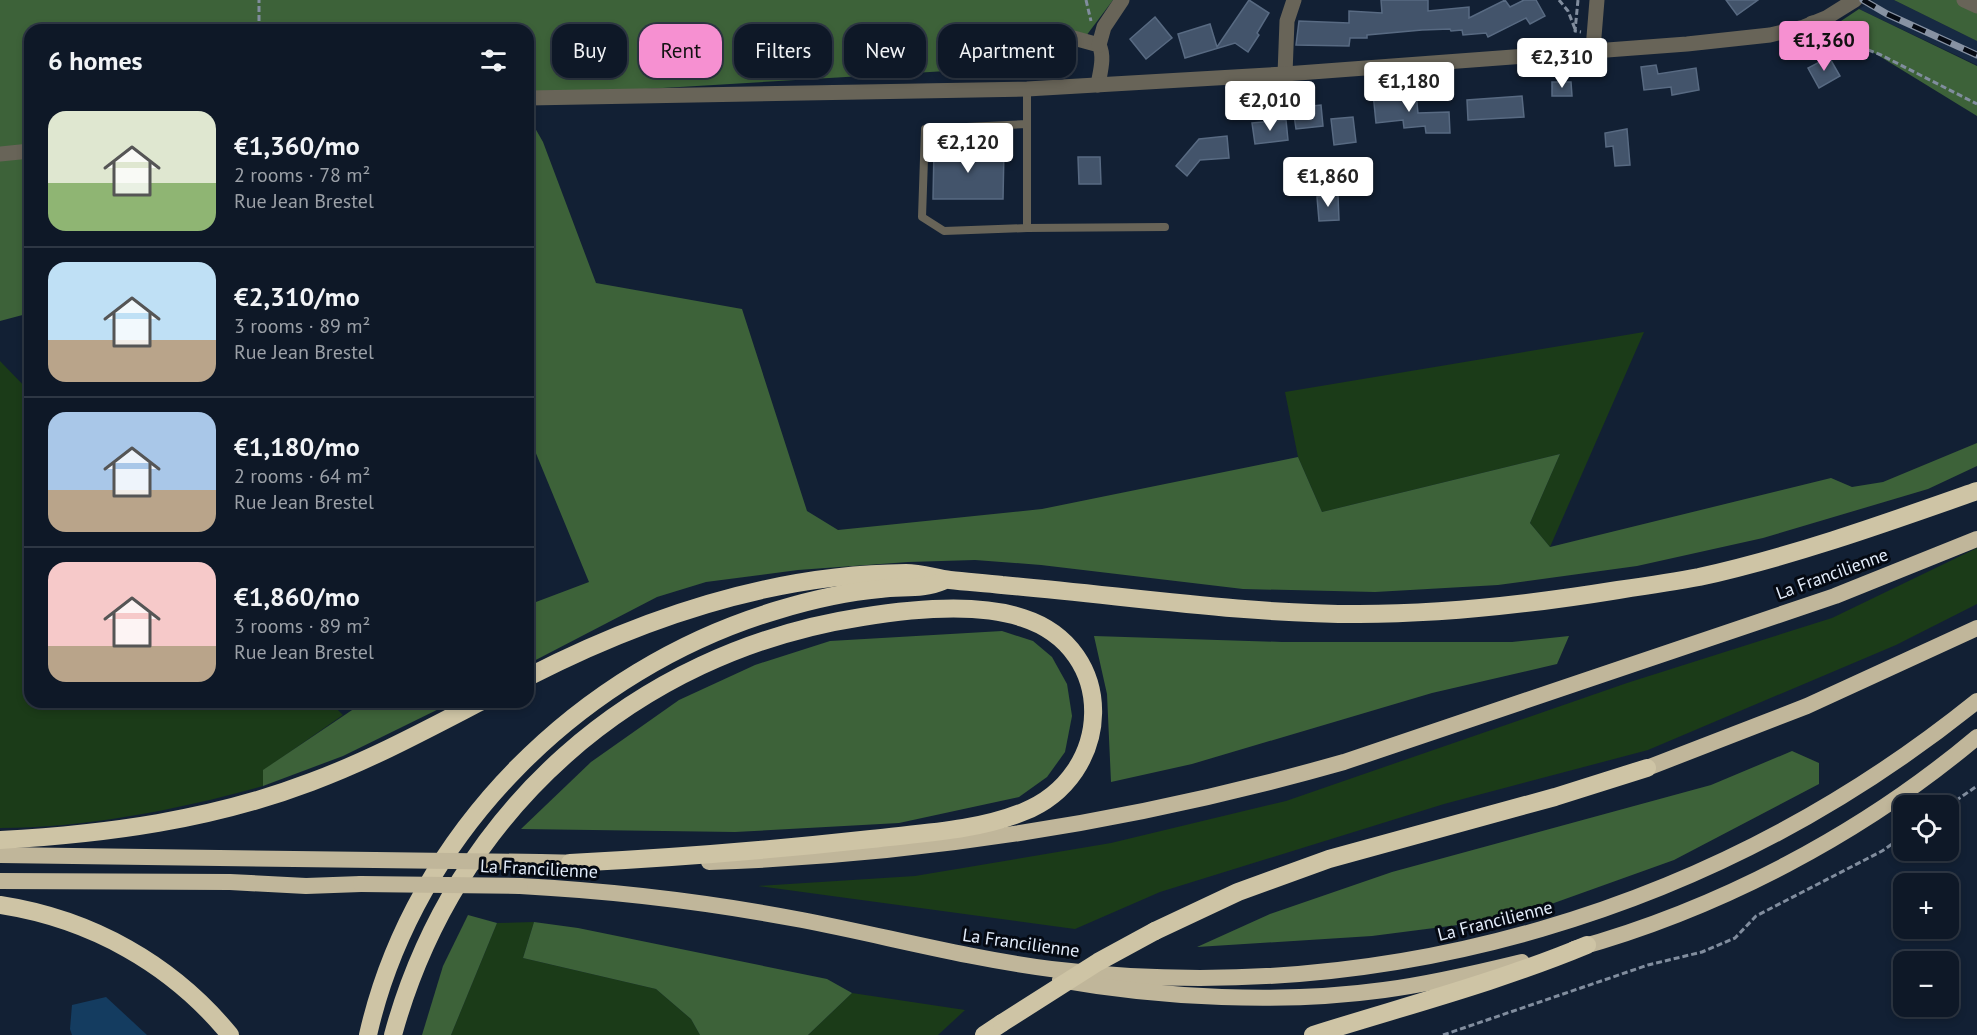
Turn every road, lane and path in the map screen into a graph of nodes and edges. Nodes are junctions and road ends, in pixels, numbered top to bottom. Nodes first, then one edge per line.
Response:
1 (259, 0) edge
2 (1122, 0) edge
3 (1294, 0) edge
4 (1559, 0) edge
5 (1597, 0) edge
6 (1855, 0) edge
7 (1964, 0) edge
8 (1977, 6) edge
9 (1819, 21) junction
10 (259, 24) edge
11 (1575, 31) dead end
12 (1831, 36) joint
13 (1076, 39) edge
14 (1098, 45) junction
15 (1593, 49) junction
16 (1285, 74) junction
17 (1098, 85) junction
18 (1027, 89) junction
19 (534, 98) edge
20 (1977, 104) edge
21 (1027, 124) junction
22 (24, 152) edge
23 (0, 154) edge
24 (1165, 227) dead end
25 (1027, 228) junction
26 (1977, 481) edge
27 (1970, 493) edge
28 (1977, 539) edge
29 (947, 580) junction
30 (1977, 628) edge
31 (534, 674) edge
32 (1977, 701) edge
33 (468, 708) edge
34 (1977, 737) edge
35 (1647, 768) joint
36 (1977, 786) edge
37 (1959, 798) edge
38 (0, 840) edge
39 (1893, 844) edge
40 (0, 855) edge
41 (570, 862) junction
42 (0, 881) edge
43 (0, 905) edge
44 (896, 941) junction
45 (1587, 945) junction
46 (230, 1035) edge
47 (368, 1035) edge
48 (393, 1035) edge
49 (984, 1035) edge
50 (1313, 1035) edge
51 (1443, 1035) edge

1 - 10 path
2 - 14 street
3 - 16 street
4 - 11 path
5 - 15 street
6 - 9 street
7 - 8 street
9 - 12 street
9 - 15 street
12 - 20 path
13 - 14 street
14 - 17 street
15 - 16 street
16 - 17 street
17 - 18 street
18 - 19 street
18 - 21 lane
21 - 25 lane
21 - 25 lane
22 - 23 street
24 - 25 lane
26 - 27 highway
27 - 29 highway
28 - 41 highway, La Francilienne
29 - 31 highway
29 - 47 highway
30 - 35 highway
32 - 44 highway, La Francilienne
33 - 38 highway
34 - 45 highway
35 - 49 highway, bridge
36 - 37 path
39 - 51 path
40 - 41 highway, La Francilienne, bridge
41 - 48 highway
42 - 44 highway, La Francilienne, bridge
43 - 46 highway
44 - 45 highway
45 - 50 highway

